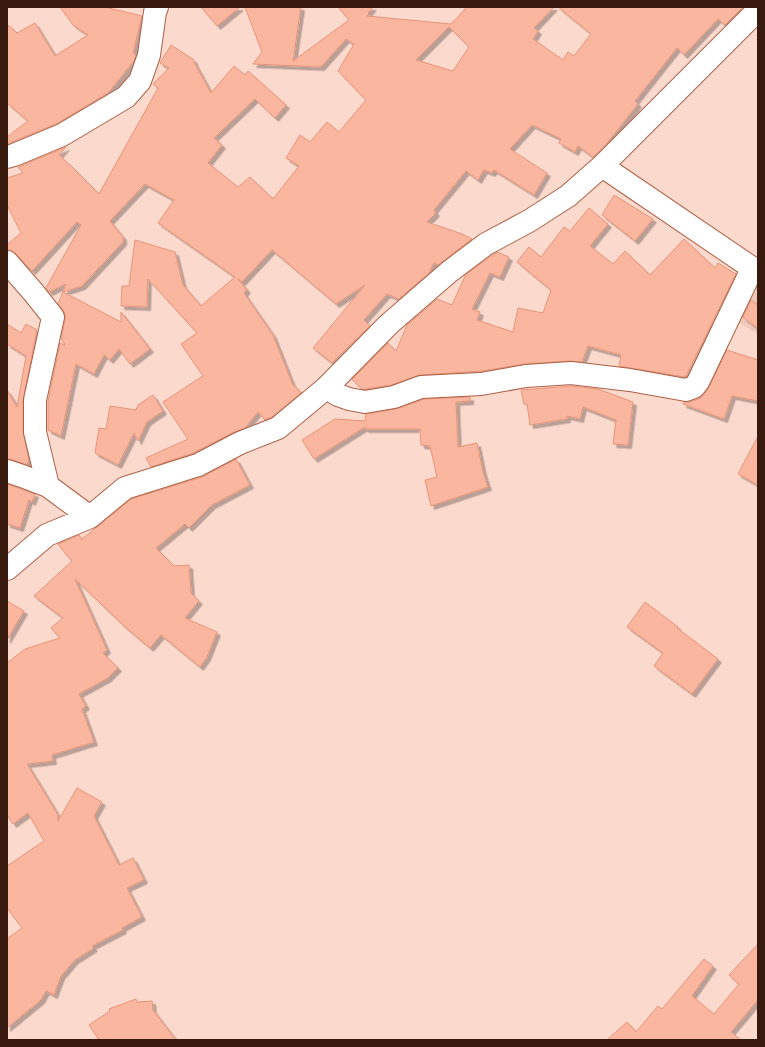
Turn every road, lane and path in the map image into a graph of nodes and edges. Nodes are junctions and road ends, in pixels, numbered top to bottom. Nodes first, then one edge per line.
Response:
1 (150, 9) edge
2 (758, 10) edge
3 (7, 157) edge
4 (602, 166) junction
5 (7, 262) edge
6 (755, 271) edge
7 (326, 388) junction
8 (7, 471) edge
9 (48, 486) junction
10 (90, 517) junction
11 (7, 569) edge

1 - 3 street
2 - 4 street
4 - 6 street
4 - 7 street
5 - 9 street
6 - 7 street
7 - 10 street
8 - 9 street
9 - 10 street
10 - 11 street

